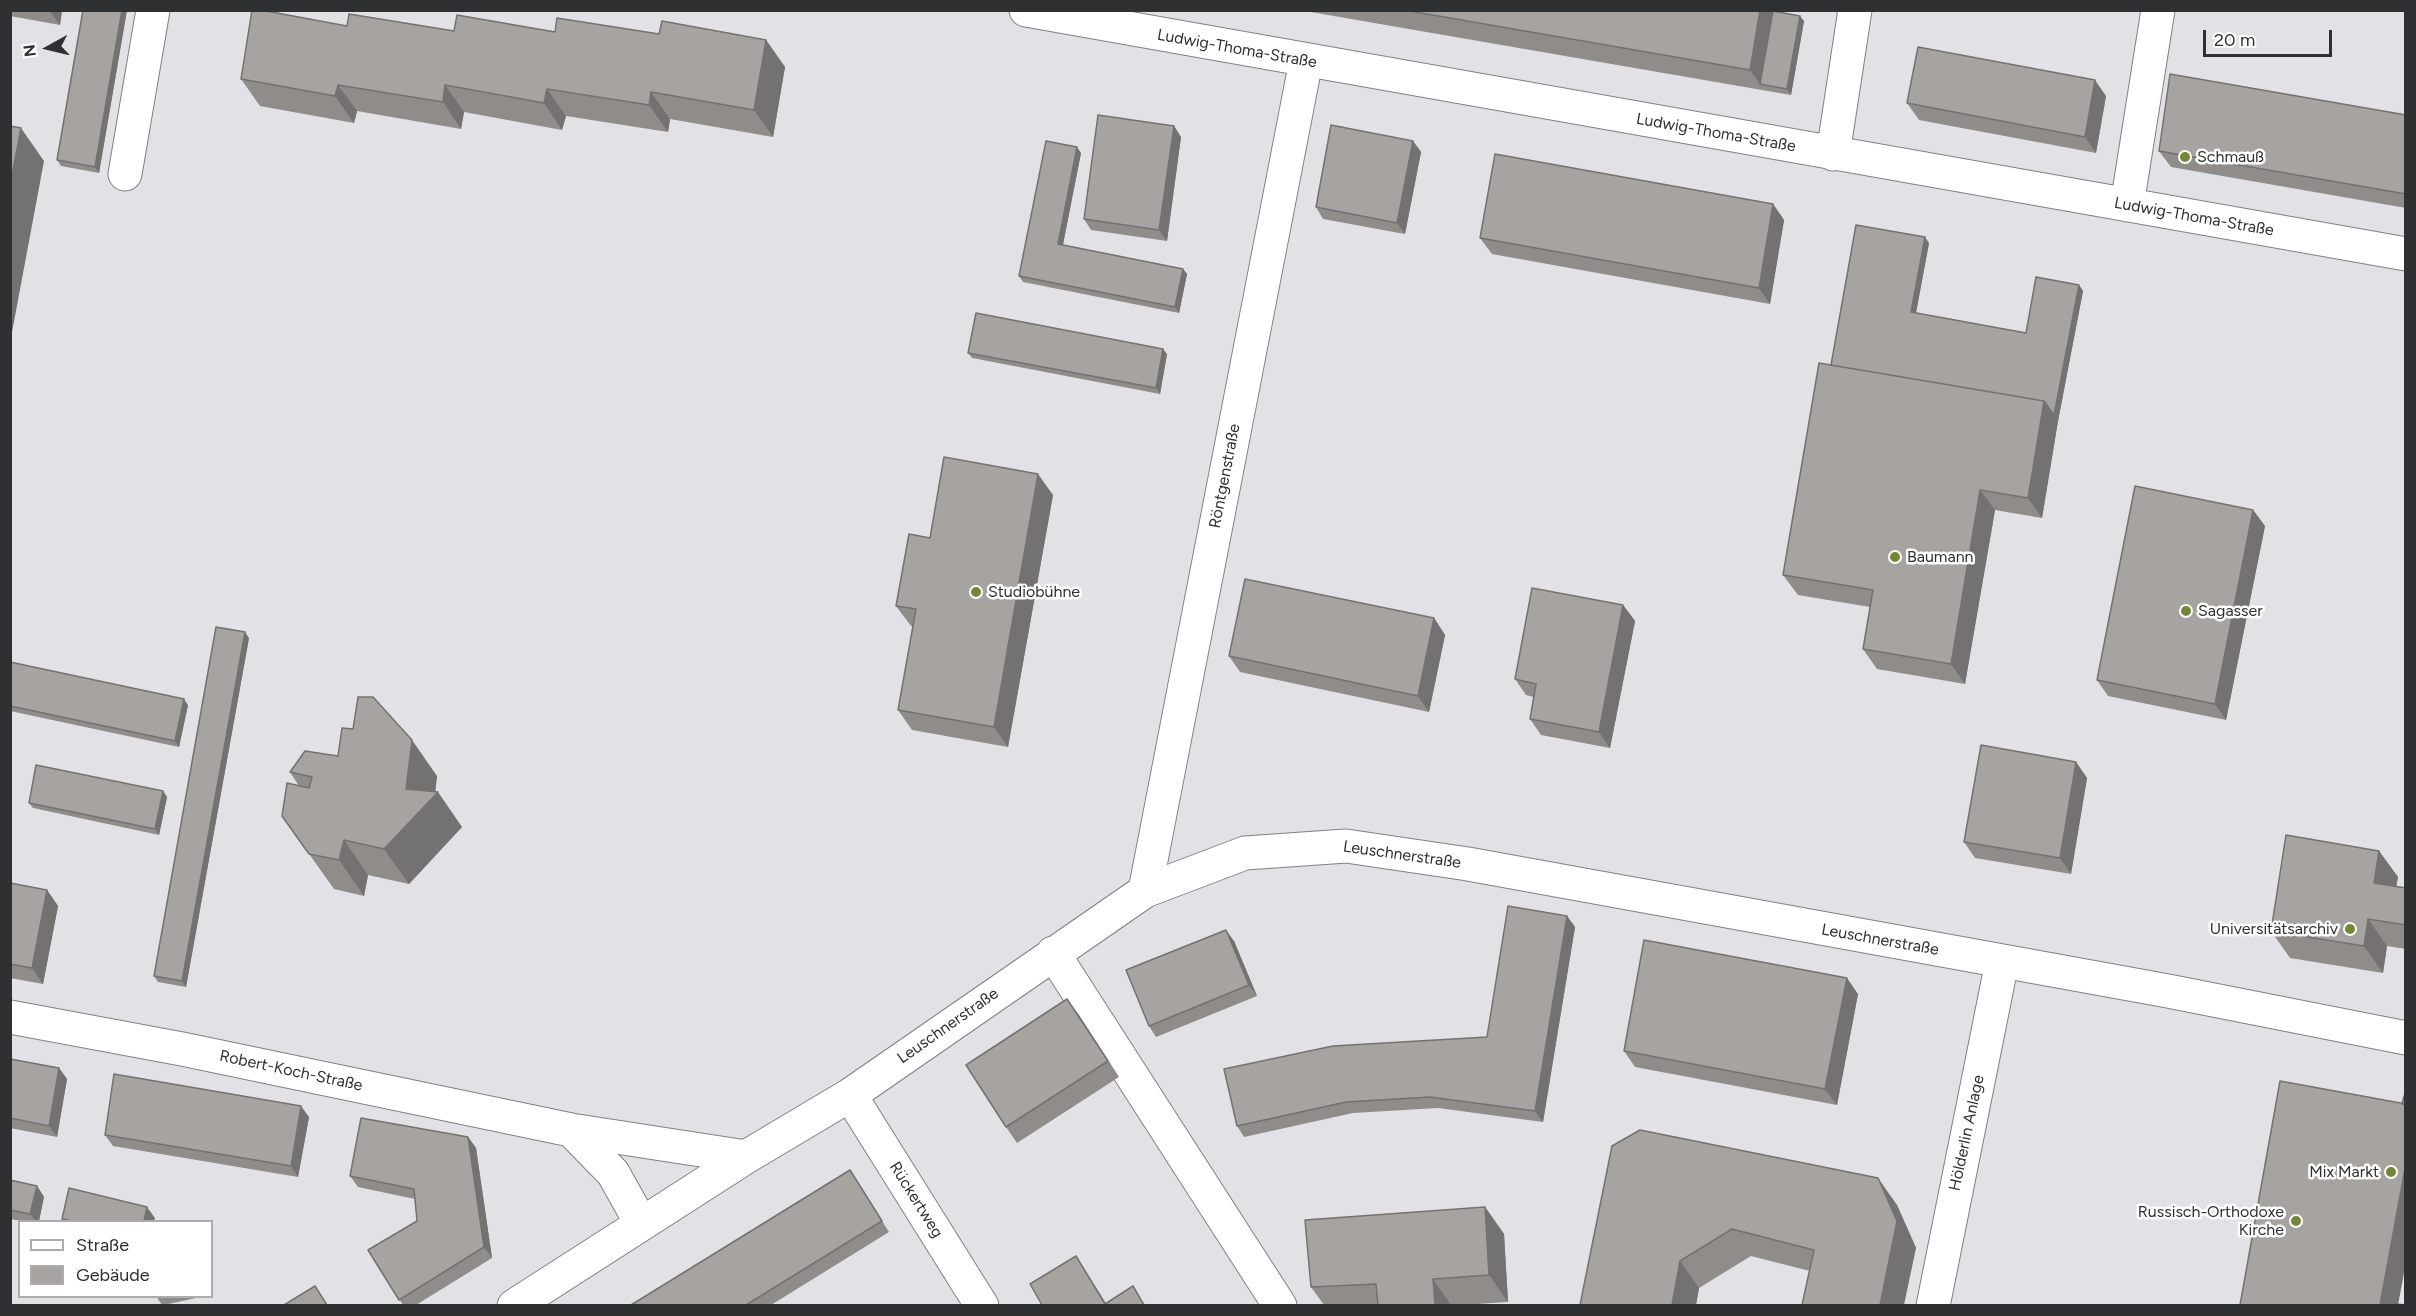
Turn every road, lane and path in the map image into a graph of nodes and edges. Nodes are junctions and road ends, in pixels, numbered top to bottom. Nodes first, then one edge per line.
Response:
1 (153, 10) edge
2 (1026, 10) edge
3 (1855, 10) edge
4 (2158, 10) edge
5 (1306, 61) junction
6 (1833, 154) junction
7 (125, 174) dead end
8 (2127, 205) junction
9 (2406, 254) edge
10 (1145, 891) junction
11 (1053, 953) junction
12 (2002, 962) junction
13 (10, 1017) edge
14 (2406, 1038) edge
15 (850, 1095) junction
16 (571, 1130) junction
17 (746, 1157) junction
18 (641, 1223) junction
19 (514, 1305) edge
20 (982, 1305) edge
21 (1280, 1305) edge
22 (1933, 1305) edge

1 - 7 street
2 - 5 street, Ludwig-Thoma-Straße
3 - 6 street
4 - 8 street
5 - 6 street, Ludwig-Thoma-Straße
5 - 10 street, Röntgenstraße
6 - 8 street, Ludwig-Thoma-Straße
8 - 9 street, Ludwig-Thoma-Straße
10 - 11 street, Leuschnerstraße
10 - 12 street, Leuschnerstraße
11 - 15 street, Leuschnerstraße
11 - 21 street
12 - 14 street, Leuschnerstraße
12 - 22 street, Hölderlin Anlage
13 - 16 street, Robert-Koch-Straße
15 - 17 street, Leuschnerstraße
15 - 20 street, Rückertweg
16 - 17 street, Robert-Koch-Straße
16 - 18 street
17 - 18 street, Leuschnerstraße
18 - 19 street, Leuschnerstraße

